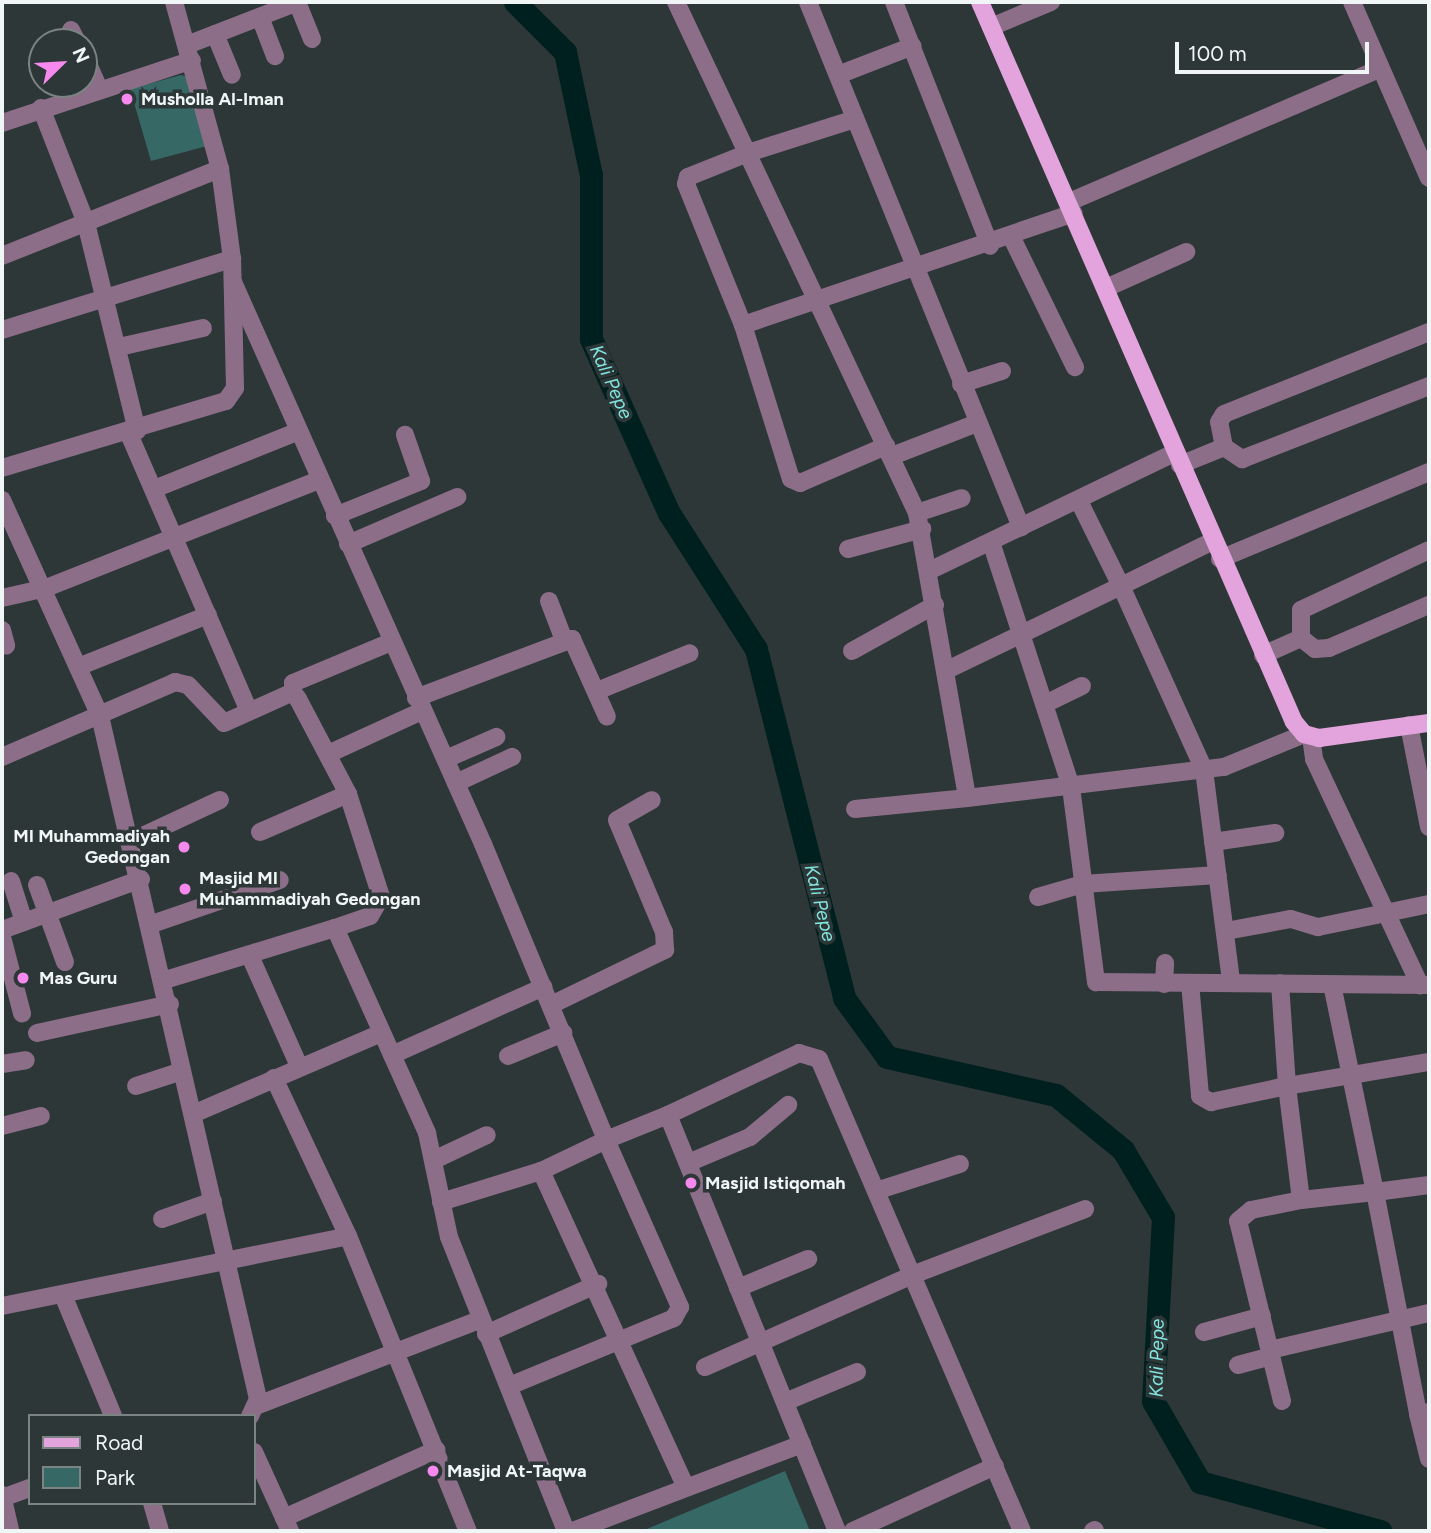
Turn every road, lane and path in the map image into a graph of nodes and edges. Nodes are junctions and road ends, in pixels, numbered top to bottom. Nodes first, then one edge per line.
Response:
1 (174, 2) edge
2 (298, 2) edge
3 (676, 2) edge
4 (808, 2) edge
5 (894, 2) edge
6 (980, 2) edge
7 (1051, 2) edge
8 (1352, 2) edge
9 (260, 17) junction
10 (991, 27) junction
11 (215, 34) junction
12 (312, 39) dead end
13 (913, 46) junction
14 (190, 52) junction
15 (275, 56) dead end
16 (1380, 69) junction
17 (232, 75) dead end
18 (838, 75) junction
19 (99, 89) joint
20 (41, 108) junction
21 (855, 119) junction
22 (2, 123) edge
23 (748, 153) junction
24 (220, 169) junction
25 (1429, 178) edge
26 (1072, 207) junction
27 (86, 223) junction
28 (1010, 236) junction
29 (990, 246) junction
30 (1186, 252) dead end
31 (2, 256) edge
32 (232, 259) junction
33 (915, 268) junction
34 (233, 282) junction
35 (1106, 288) junction
36 (108, 295) junction
37 (817, 300) junction
38 (743, 325) junction
39 (203, 328) dead end
40 (2, 330) edge
41 (1429, 332) edge
42 (119, 347) junction
43 (1075, 367) dead end
44 (1002, 371) dead end
45 (961, 384) junction
46 (1429, 386) edge
47 (977, 423) junction
48 (299, 431) junction
49 (133, 432) junction
50 (405, 435) dead end
51 (1224, 447) junction
52 (889, 451) junction
53 (1177, 459) junction
54 (2, 468) edge
55 (1429, 472) edge
56 (319, 480) junction
57 (153, 489) junction
58 (457, 497) dead end
59 (962, 498) dead end
60 (2, 500) edge
61 (1080, 501) junction
62 (335, 516) junction
63 (919, 521) junction
64 (1021, 527) junction
65 (175, 534) junction
66 (991, 541) junction
67 (1213, 541) junction
68 (348, 544) junction
69 (848, 550) dead end
70 (1429, 550) edge
71 (1220, 559) junction
72 (931, 569) junction
73 (1121, 586) junction
74 (46, 587) junction
75 (2, 598) edge
76 (549, 601) dead end
77 (1429, 605) edge
78 (935, 606) junction
79 (208, 615) junction
80 (1021, 631) junction
81 (1301, 638) junction
82 (564, 640) junction
83 (391, 642) junction
84 (852, 650) dead end
85 (690, 653) dead end
86 (1264, 655) junction
87 (78, 667) junction
88 (945, 671) junction
89 (1082, 686) dead end
90 (597, 691) junction
91 (292, 692) junction
92 (1047, 702) junction
93 (419, 704) junction
94 (249, 711) junction
95 (100, 716) junction
96 (607, 717) dead end
97 (1429, 723) edge
98 (1409, 725) junction
99 (1307, 736) junction
100 (496, 737) dead end
101 (328, 754) junction
102 (2, 757) edge
103 (512, 757) dead end
104 (446, 759) junction
105 (1204, 770) junction
106 (456, 783) junction
107 (1071, 787) junction
108 (348, 794) junction
109 (967, 798) junction
110 (220, 800) dead end
111 (652, 800) dead end
112 (855, 809) dead end
113 (1429, 827) edge
114 (260, 832) dead end
115 (1275, 833) dead end
116 (132, 841) junction
117 (1213, 842) junction
118 (1219, 875) junction
119 (141, 879) junction
120 (280, 880) dead end
121 (11, 881) dead end
122 (1083, 884) junction
123 (37, 885) dead end
124 (1038, 897) dead end
125 (1429, 904) edge
126 (1381, 910) junction
127 (47, 914) junction
128 (24, 922) junction
129 (152, 924) junction
130 (335, 928) junction
131 (2, 930) edge
132 (1226, 931) junction
133 (2, 937) edge
134 (250, 956) junction
135 (65, 962) dead end
136 (1165, 963) dead end
137 (165, 980) junction
138 (1231, 982) junction
139 (1190, 983) junction
140 (1280, 983) junction
141 (1164, 984) junction
142 (1332, 985) junction
143 (1424, 985) edge
144 (543, 987) junction
145 (170, 1004) junction
146 (551, 1005) junction
147 (22, 1013) dead end
148 (37, 1033) dead end
149 (563, 1033) junction
150 (382, 1034) junction
151 (392, 1055) junction
152 (508, 1056) dead end
153 (26, 1060) dead end
154 (1429, 1062) edge
155 (2, 1064) edge
156 (299, 1066) junction
157 (182, 1072) junction
158 (1351, 1073) junction
159 (274, 1078) junction
160 (136, 1086) dead end
161 (1287, 1086) junction
162 (788, 1105) dead end
163 (193, 1114) junction
164 (668, 1115) junction
165 (41, 1116) dead end
166 (2, 1126) edge
167 (487, 1135) dead end
168 (606, 1140) junction
169 (436, 1159) junction
170 (688, 1163) junction
171 (960, 1164) dead end
172 (541, 1171) junction
173 (1429, 1185) edge
174 (879, 1190) junction
175 (1375, 1192) junction
176 (1301, 1200) junction
177 (213, 1201) junction
178 (441, 1202) junction
179 (1085, 1209) dead end
180 (162, 1219) dead end
181 (348, 1236) junction
182 (808, 1259) dead end
183 (227, 1261) junction
184 (915, 1274) junction
185 (598, 1284) junction
186 (738, 1288) junction
187 (62, 1295) junction
188 (2, 1306) edge
189 (1429, 1314) edge
190 (1262, 1316) junction
191 (1397, 1320) junction
192 (483, 1327) junction
193 (1204, 1332) dead end
194 (622, 1339) junction
195 (761, 1343) junction
196 (1271, 1353) junction
197 (398, 1357) junction
198 (1238, 1365) dead end
199 (705, 1367) dead end
200 (857, 1372) dead end
201 (509, 1386) junction
202 (1282, 1401) dead end
203 (785, 1402) junction
204 (253, 1412) edge
205 (1424, 1413) edge
206 (112, 1414) edge
207 (802, 1444) junction
208 (436, 1450) junction
209 (256, 1456) edge
210 (1429, 1459) edge
211 (995, 1466) junction
212 (685, 1486) junction
213 (28, 1490) edge
214 (2, 1497) edge
215 (153, 1505) edge
216 (287, 1524) edge
217 (10, 1531) edge
218 (160, 1531) edge
219 (468, 1531) edge
220 (566, 1531) edge
221 (573, 1531) edge
222 (837, 1531) edge
223 (853, 1531) edge
224 (1022, 1531) edge

1 - 14 street
2 - 9 street
2 - 12 street
3 - 23 street
4 - 18 street
5 - 13 street
6 - 10 main road
7 - 10 street
8 - 16 street
9 - 11 street
9 - 15 street
10 - 26 main road
11 - 14 street
11 - 17 street
13 - 18 street
13 - 29 street
14 - 19 street
14 - 24 street
16 - 25 street
16 - 26 street
18 - 21 street
19 - 20 street
20 - 22 street
20 - 27 street
21 - 23 street
21 - 33 street
23 - 37 street
23 - 38 street
24 - 27 street
24 - 32 street
26 - 28 street
26 - 35 main road
27 - 31 street
27 - 36 street
28 - 29 street
28 - 43 street
29 - 33 street
30 - 35 street
32 - 34 street
32 - 36 street
33 - 37 street
33 - 45 street
34 - 48 street
34 - 49 street
35 - 53 main road
36 - 40 street
36 - 42 street
37 - 38 street
37 - 52 street
38 - 52 street
39 - 42 street
41 - 51 street
42 - 49 street
44 - 45 street
45 - 47 street
46 - 51 street
47 - 52 street
47 - 64 street
48 - 56 street
48 - 57 street
49 - 54 street
49 - 57 street
50 - 62 street
51 - 53 street
52 - 63 street
53 - 61 street
53 - 67 main road
55 - 71 street
56 - 62 street
56 - 65 street
57 - 65 street
58 - 68 street
59 - 63 street
60 - 74 street
61 - 64 street
61 - 73 street
62 - 68 street
63 - 69 street
63 - 72 street
64 - 66 street
65 - 74 street
65 - 79 street
66 - 72 street
66 - 80 street
67 - 71 main road
67 - 73 street
68 - 83 street
70 - 81 street
71 - 86 main road
72 - 78 street
73 - 80 street
73 - 105 street
74 - 75 street
74 - 87 street
76 - 82 street
77 - 81 street
78 - 84 street
78 - 88 street
79 - 87 street
79 - 94 street
80 - 88 street
80 - 92 street
81 - 86 street
82 - 90 street
82 - 93 street
83 - 91 street
83 - 93 street
85 - 90 street
86 - 99 main road
87 - 95 street
88 - 109 street
89 - 92 street
90 - 96 street
91 - 94 street
91 - 101 street
92 - 107 street
93 - 101 street
93 - 104 street
94 - 95 street
95 - 102 street
95 - 116 street
97 - 98 main road
98 - 99 main road
98 - 113 street
99 - 105 street
99 - 126 street
100 - 104 street
101 - 108 street
103 - 106 street
104 - 106 street
105 - 107 street
105 - 117 street
106 - 144 street
107 - 109 street
107 - 122 street
108 - 114 street
108 - 130 street
109 - 112 street
110 - 116 street
111 - 146 street
115 - 117 street
116 - 119 street
117 - 118 street
118 - 122 street
118 - 132 street
119 - 127 street
119 - 129 street
120 - 129 street
121 - 128 street
122 - 124 street
122 - 141 street
123 - 127 street
125 - 126 street
126 - 132 street
126 - 143 street
127 - 128 street
127 - 135 street
128 - 131 street
129 - 137 street
130 - 134 street
130 - 150 street
132 - 138 street
133 - 147 street
134 - 137 street
134 - 156 street
136 - 141 street
137 - 145 street
138 - 139 street
138 - 140 street
139 - 141 street
139 - 161 street
140 - 142 street
140 - 161 street
142 - 143 street
142 - 158 street
144 - 146 street
144 - 151 street
145 - 148 street
145 - 157 street
146 - 149 street
149 - 152 street
149 - 168 street
150 - 151 street
150 - 156 street
151 - 169 street
153 - 155 street
154 - 158 street
156 - 159 street
157 - 160 street
157 - 163 street
158 - 161 street
158 - 175 street
159 - 163 street
159 - 181 street
161 - 176 street
162 - 170 street
163 - 177 street
164 - 168 street
164 - 170 street
164 - 174 street
165 - 166 street
167 - 169 street
168 - 172 street
168 - 194 street
169 - 178 street
170 - 186 street
171 - 174 street
172 - 178 street
172 - 185 street
173 - 175 street
174 - 184 street
175 - 176 street
175 - 191 street
176 - 190 street
177 - 180 street
177 - 183 street
178 - 192 street
179 - 184 street
181 - 183 street
181 - 197 street
182 - 186 street
183 - 187 street
183 - 204 street
184 - 195 street
184 - 211 street
185 - 192 street
185 - 194 street
186 - 195 street
187 - 188 street
187 - 206 street
189 - 191 street
190 - 193 street
190 - 196 street
191 - 196 street
191 - 205 street
192 - 197 street
192 - 201 street
194 - 201 street
194 - 212 street
195 - 199 street
195 - 203 street
196 - 198 street
196 - 202 street
197 - 204 street
197 - 208 street
200 - 203 street
201 - 220 street
203 - 207 street
205 - 210 street
207 - 212 street
207 - 222 street
208 - 216 street
208 - 219 street
209 - 216 street
211 - 223 street
211 - 224 street
212 - 221 street
213 - 214 street
214 - 217 street
215 - 218 street

